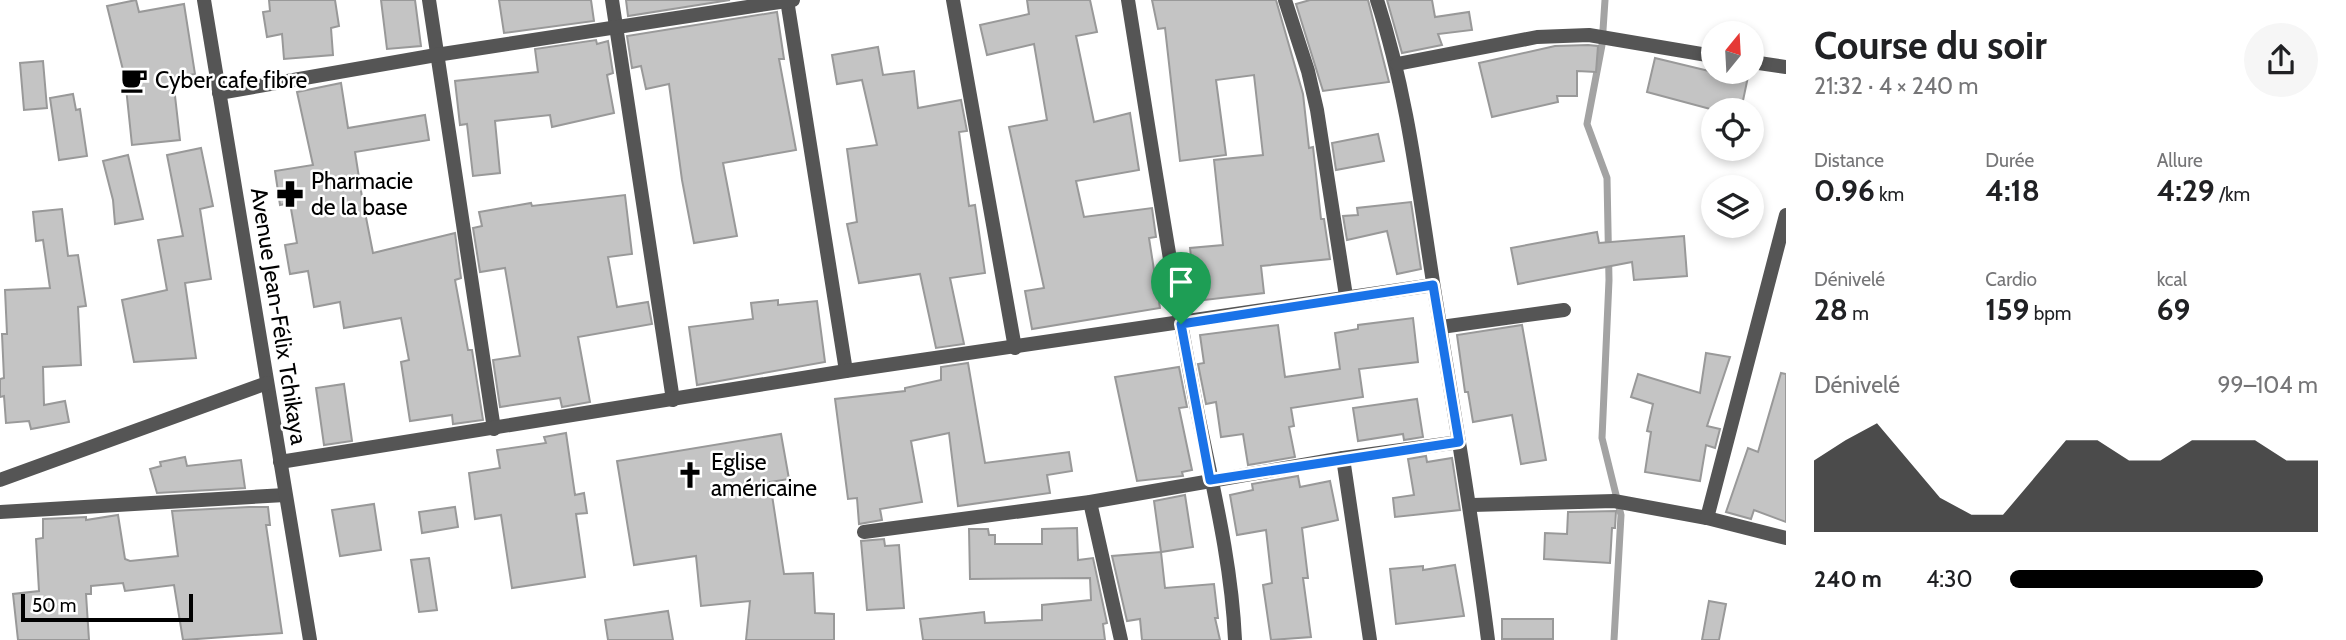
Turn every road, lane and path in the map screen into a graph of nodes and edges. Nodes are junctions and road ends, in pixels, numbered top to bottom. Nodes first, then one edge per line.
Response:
1 (204, 0) edge
2 (429, 0) edge
3 (612, 0) edge
4 (789, 0) edge
5 (953, 0) edge
6 (1128, 0) edge
7 (1285, 0) edge
8 (1377, 0) edge
9 (616, 29) junction
10 (1701, 54) edge
11 (436, 55) junction
12 (1397, 64) junction
13 (1764, 64) edge
14 (1786, 67) edge
15 (219, 93) junction
16 (1786, 215) edge
17 (1433, 285) junction
18 (1346, 296) junction
19 (1564, 310) dead end
20 (1181, 324) junction
21 (1441, 327) junction
22 (1015, 348) junction
23 (846, 371) junction
24 (267, 383) junction
25 (673, 400) junction
26 (494, 429) junction
27 (1459, 442) junction
28 (1343, 458) junction
29 (280, 462) junction
30 (0, 480) edge
31 (1210, 480) junction
32 (285, 495) junction
33 (1090, 502) junction
34 (1472, 505) junction
35 (0, 512) edge
36 (1707, 518) junction
37 (864, 532) dead end
38 (1786, 538) edge
39 (310, 640) edge
40 (1121, 640) edge
41 (1235, 640) edge
42 (1370, 640) edge
43 (1488, 640) edge

1 - 15 street, Avenue Jean-Félix Tchikaya
2 - 11 street
3 - 9 street
4 - 9 street
4 - 23 street
5 - 22 street
6 - 20 street
7 - 18 street
8 - 12 street
9 - 11 street
9 - 25 street
10 - 12 street
11 - 15 street
11 - 26 street
12 - 17 street
13 - 14 street
15 - 24 street, Avenue Jean-Félix Tchikaya
16 - 36 street
17 - 18 street
17 - 21 street
18 - 20 street
19 - 21 street
20 - 22 street
20 - 31 street
21 - 27 street
22 - 23 street
23 - 25 street
24 - 29 street, Avenue Jean-Félix Tchikaya
24 - 30 street
25 - 26 street
26 - 29 street
27 - 28 street
27 - 34 street
28 - 31 street
28 - 42 street
29 - 32 street, Avenue Jean-Félix Tchikaya
31 - 33 street
31 - 41 street
32 - 35 street
32 - 39 street, Avenue Jean-Félix Tchikaya
33 - 37 street
33 - 40 street
34 - 36 street
34 - 43 street
36 - 38 street

